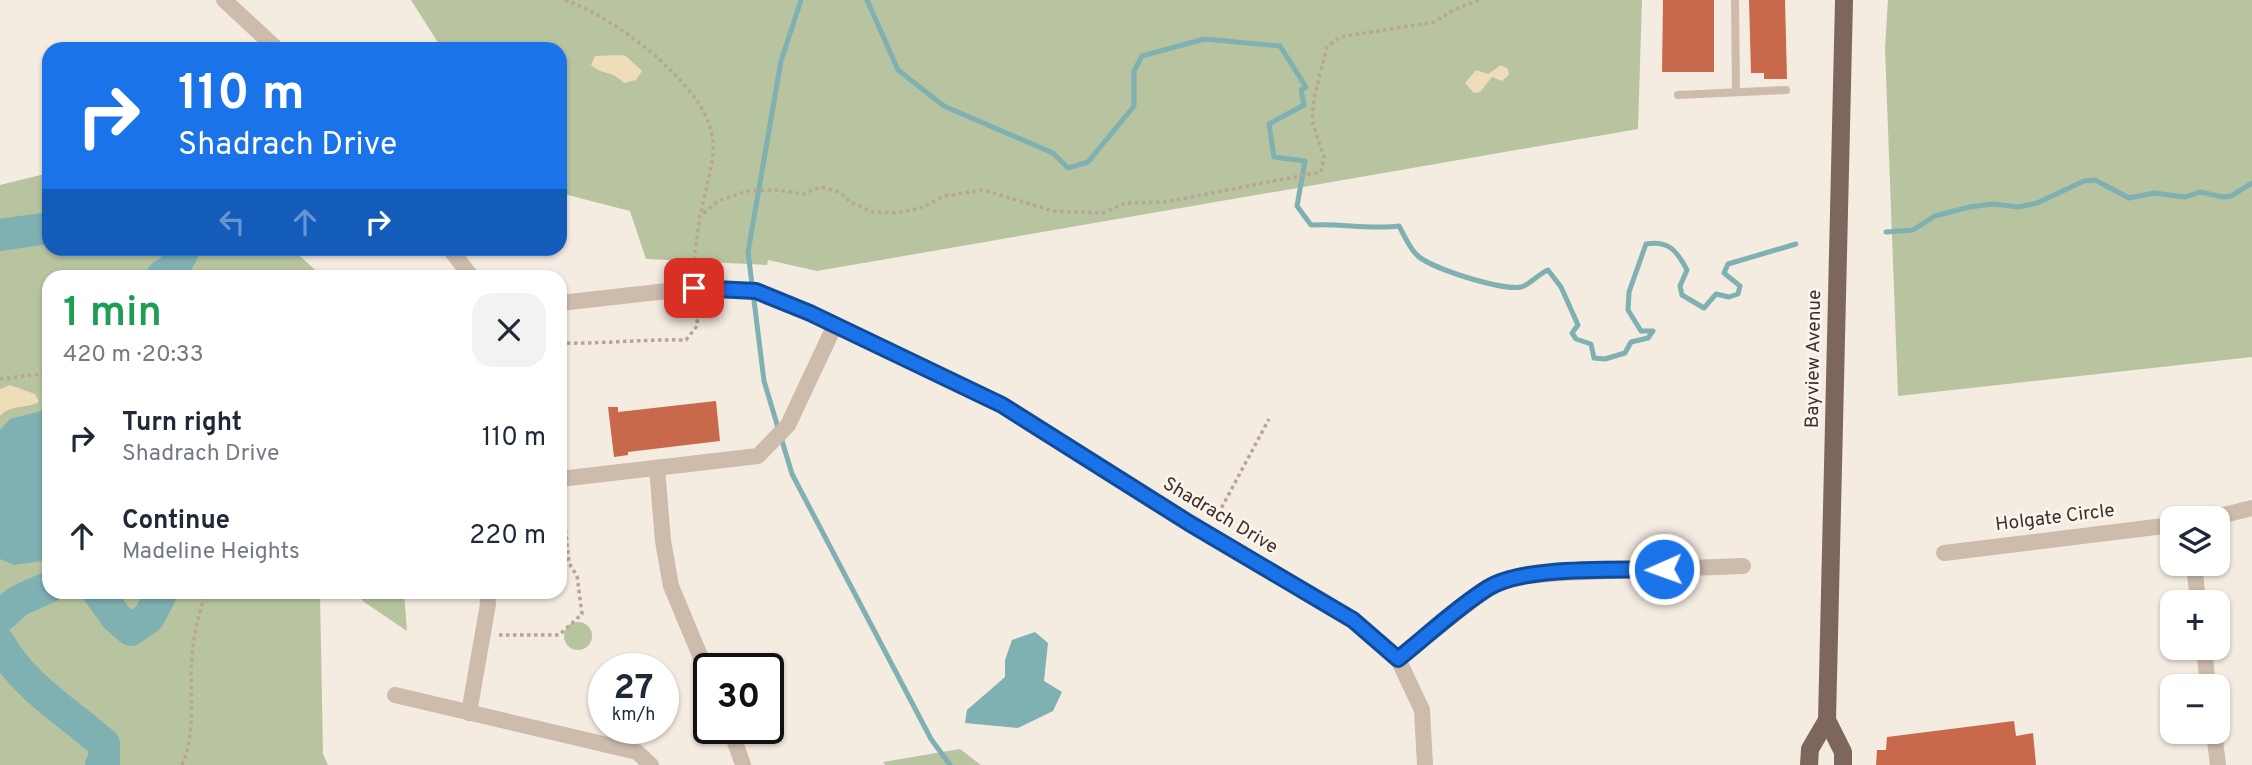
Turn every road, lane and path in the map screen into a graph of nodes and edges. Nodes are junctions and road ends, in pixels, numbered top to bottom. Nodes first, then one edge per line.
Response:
1 (224, 0) edge
2 (565, 0) edge
3 (1480, 0) edge
4 (1735, 0) edge
5 (1844, 0) edge
6 (269, 42) edge
7 (1786, 90) dead end
8 (1737, 92) junction
9 (1678, 95) dead end
10 (747, 191) dead end
11 (701, 216) dead end
12 (455, 256) edge
13 (466, 270) edge
14 (567, 302) edge
15 (835, 325) junction
16 (42, 374) edge
17 (0, 379) edge
18 (1269, 419) dead end
19 (657, 468) junction
20 (567, 478) edge
21 (2252, 508) edge
22 (2230, 513) edge
23 (2160, 526) edge
24 (1207, 534) junction
25 (567, 544) edge
26 (1944, 553) dead end
27 (1743, 566) dead end
28 (204, 599) edge
29 (488, 599) edge
30 (483, 635) junction
31 (699, 653) edge
32 (1398, 659) junction
33 (395, 695) dead end
34 (469, 713) junction
35 (1827, 720) junction
36 (736, 744) edge
37 (2215, 744) edge
38 (182, 765) edge
39 (651, 765) edge
40 (743, 765) edge
41 (1424, 765) edge
42 (1809, 765) edge
43 (1843, 765) edge
44 (2218, 765) edge

1 - 6 street
2 - 11 path
3 - 10 path
4 - 8 lane
5 - 35 main road, Bayview Avenue
7 - 8 lane
8 - 9 lane
12 - 13 street
14 - 15 street, Shadrach Drive
15 - 19 street
15 - 24 street, Shadrach Drive
16 - 17 path
18 - 24 path
19 - 20 street
19 - 31 street
21 - 22 street
23 - 26 street, Holgate Circle
24 - 32 street, Shadrach Drive
25 - 30 path
27 - 32 street
28 - 38 path
29 - 30 street
30 - 34 street
32 - 41 street, Shadrach Drive
33 - 34 street
34 - 39 street
35 - 42 main road, Bayview Avenue
35 - 43 main road, Bayview Avenue
36 - 40 street
37 - 44 street

